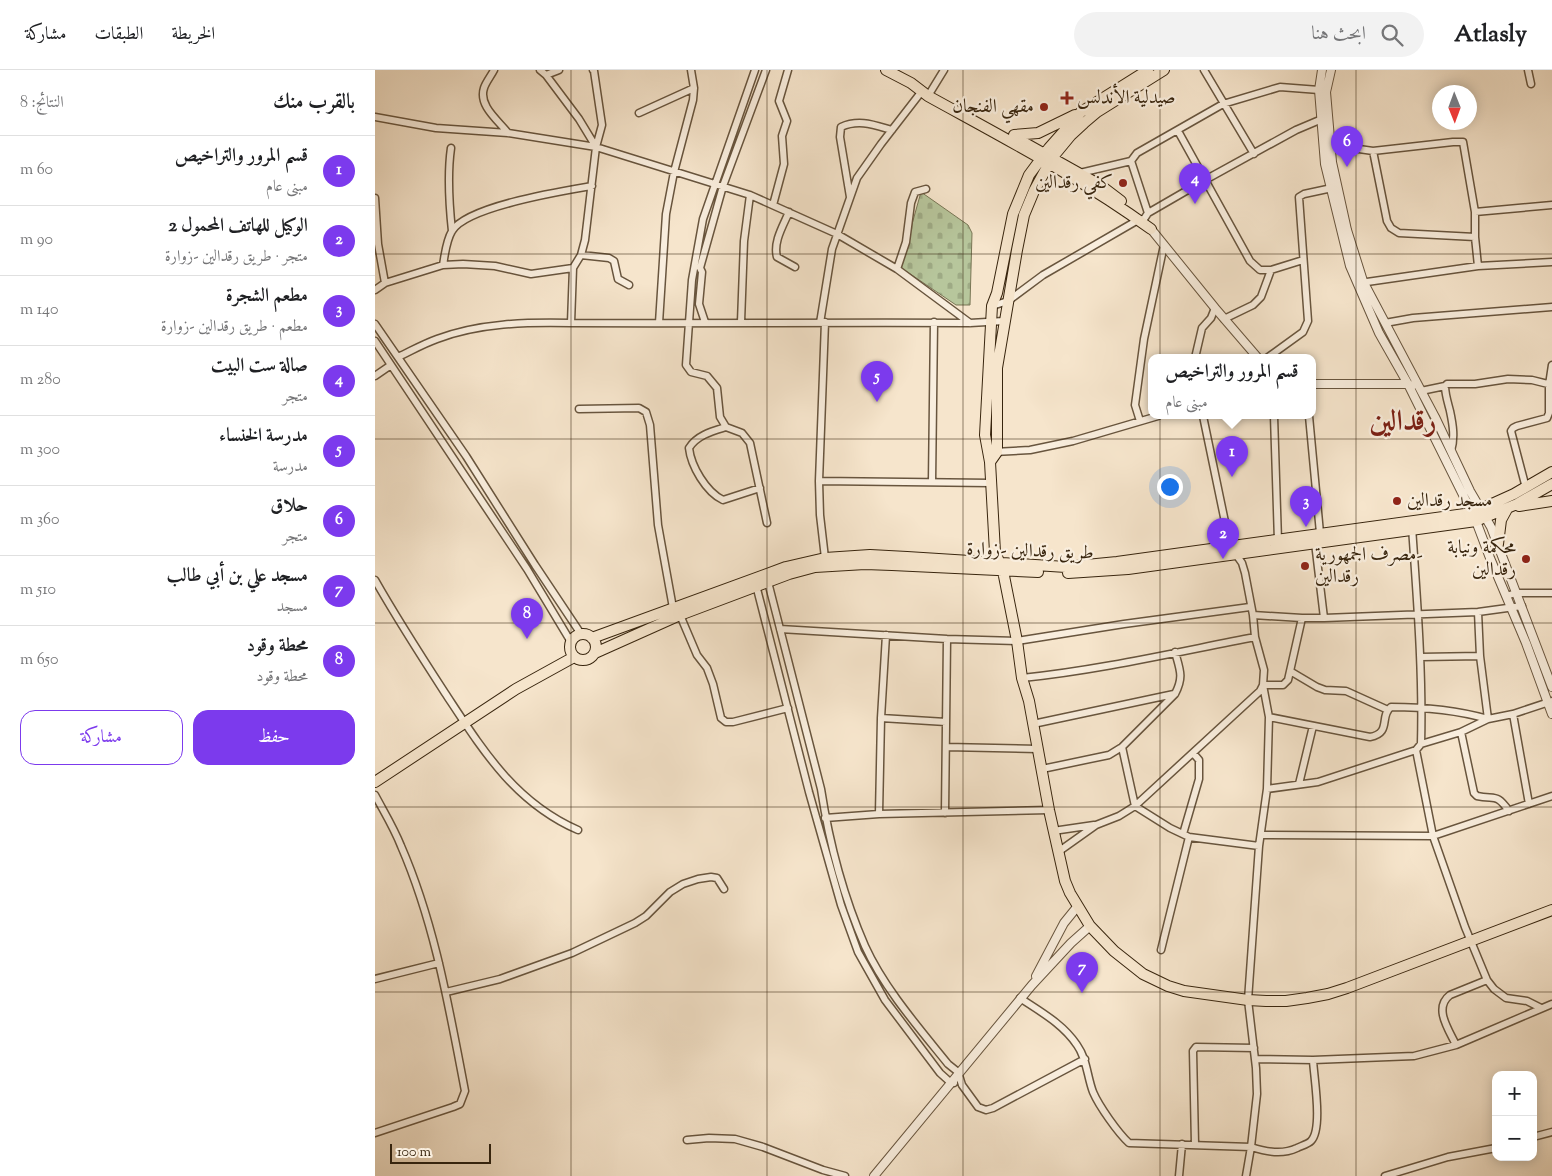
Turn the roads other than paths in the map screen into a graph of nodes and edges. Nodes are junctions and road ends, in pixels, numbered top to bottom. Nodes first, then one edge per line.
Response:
1 (494, 70) edge
2 (540, 70) edge
3 (559, 70) edge
4 (593, 70) edge
5 (691, 70) edge
6 (755, 70) edge
7 (766, 70) edge
8 (789, 70) edge
9 (886, 70) edge
10 (944, 70) edge
11 (1147, 70) edge
12 (1164, 70) edge
13 (1204, 70) edge
14 (1322, 70) edge
15 (1331, 70) edge
16 (1528, 70) edge
17 (546, 75) junction
18 (1531, 84) dead end
19 (694, 88) junction
20 (1319, 90) junction
21 (927, 93) junction
22 (1223, 104) junction
23 (1081, 112) junction
24 (639, 113) dead end
25 (375, 117) edge
26 (1321, 119) junction
27 (892, 130) junction
28 (1177, 131) junction
29 (509, 133) junction
30 (1326, 134) junction
31 (1011, 135) junction
32 (1331, 145) junction
33 (1062, 146) junction
34 (451, 148) dead end
35 (596, 148) junction
36 (1373, 151) junction
37 (1254, 154) junction
38 (1047, 158) junction
39 (1131, 161) junction
40 (1068, 167) junction
41 (674, 172) junction
42 (1080, 174) junction
43 (1205, 180) junction
44 (715, 183) junction
45 (592, 186) junction
46 (723, 186) junction
47 (1331, 188) junction
48 (925, 189) dead end
49 (750, 195) junction
50 (851, 197) junction
51 (375, 198) edge
52 (1552, 204) edge
53 (773, 205) junction
54 (789, 212) junction
55 (1475, 212) junction
56 (1143, 217) junction
57 (1151, 229) joint
58 (452, 230) junction
59 (837, 234) junction
60 (1475, 238) junction
61 (1164, 246) junction
62 (581, 255) junction
63 (1303, 260) junction
64 (1552, 262) edge
65 (443, 265) junction
66 (1478, 266) junction
67 (795, 267) dead end
68 (573, 268) junction
69 (897, 268) junction
70 (1271, 270) junction
71 (385, 283) junction
72 (1361, 283) junction
73 (629, 284) dead end
74 (375, 290) edge
75 (1008, 301) junction
76 (992, 306) junction
77 (1552, 307) edge
78 (1215, 308) junction
79 (993, 320) junction
80 (1224, 320) junction
81 (1004, 321) junction
82 (705, 322) junction
83 (741, 322) junction
84 (822, 322) junction
85 (934, 322) junction
86 (970, 322) junction
87 (571, 323) junction
88 (659, 323) junction
89 (690, 323) junction
90 (1385, 323) junction
91 (375, 324) edge
92 (375, 341) edge
93 (1196, 354) edge
94 (1254, 354) edge
95 (1273, 354) edge
96 (398, 357) junction
97 (391, 365) junction
98 (1552, 365) edge
99 (375, 376) edge
100 (1316, 384) edge
101 (1408, 384) junction
102 (1550, 385) edge
103 (1445, 386) junction
104 (1421, 391) junction
105 (579, 409) dead end
106 (437, 415) junction
107 (1148, 419) edge
108 (1204, 419) edge
109 (1274, 419) edge
110 (1309, 419) edge
111 (428, 420) junction
112 (1139, 421) junction
113 (726, 427) junction
114 (1451, 451) junction
115 (992, 456) junction
116 (1552, 472) edge
117 (819, 481) junction
118 (932, 482) junction
119 (991, 483) junction
120 (1552, 484) edge
121 (760, 488) junction
122 (1526, 488) junction
123 (1552, 501) edge
124 (1509, 508) junction
125 (1479, 515) junction
126 (767, 523) dead end
127 (1412, 525) junction
128 (1317, 538) junction
129 (1278, 541) junction
130 (1498, 544) junction
131 (1233, 550) junction
132 (825, 558) junction
133 (1001, 567) junction
134 (767, 579) junction
135 (375, 580) edge
136 (755, 584) junction
137 (1516, 593) junction
138 (1552, 593) edge
139 (1506, 596) junction
140 (1250, 606) junction
141 (1522, 606) junction
142 (1510, 608) junction
143 (676, 612) junction
144 (1478, 612) junction
145 (1253, 615) junction
146 (1417, 615) junction
147 (1302, 618) junction
148 (1324, 618) junction
149 (781, 629) junction
150 (581, 634) junction
151 (885, 635) junction
152 (1255, 637) junction
153 (592, 638) junction
154 (947, 639) junction
155 (1017, 641) junction
156 (571, 642) junction
157 (1175, 652) junction
158 (595, 653) junction
159 (1480, 656) junction
160 (574, 657) junction
161 (1421, 657) junction
162 (1290, 671) junction
163 (1022, 678) junction
164 (1263, 685) junction
165 (1552, 687) edge
166 (1175, 694) junction
167 (1549, 702) edge
168 (1422, 707) junction
169 (788, 708) junction
170 (1388, 710) junction
171 (1513, 714) junction
172 (1552, 714) edge
173 (1269, 717) junction
174 (881, 718) junction
175 (1488, 719) junction
176 (946, 722) junction
177 (465, 723) junction
178 (1033, 724) junction
179 (1313, 726) junction
180 (1461, 732) junction
181 (1421, 744) junction
182 (946, 747) junction
183 (1122, 747) junction
184 (1038, 749) junction
185 (1416, 750) junction
186 (1193, 753) junction
187 (1042, 769) junction
188 (375, 782) edge
189 (1299, 784) junction
190 (1267, 789) junction
191 (375, 795) edge
192 (1552, 796) edge
193 (1529, 804) junction
194 (1135, 806) junction
195 (1049, 810) junction
196 (1509, 811) junction
197 (945, 812) junction
198 (879, 814) junction
199 (825, 818) junction
200 (1096, 825) junction
201 (578, 830) dead end
202 (1053, 831) junction
203 (1261, 835) junction
204 (1186, 836) junction
205 (1433, 836) junction
206 (1259, 846) junction
207 (1058, 852) junction
208 (724, 889) dead end
209 (1077, 907) junction
210 (1552, 910) edge
211 (1090, 926) junction
212 (1470, 941) junction
213 (1161, 950) dead end
214 (439, 962) junction
215 (375, 979) edge
216 (1487, 980) junction
217 (1032, 985) junction
218 (446, 992) junction
219 (1020, 998) junction
220 (1248, 1000) junction
221 (1552, 1004) edge
222 (1541, 1008) junction
223 (1456, 1045) junction
224 (1254, 1048) junction
225 (1085, 1059) junction
226 (1255, 1060) junction
227 (1313, 1060) junction
228 (948, 1064) junction
229 (958, 1072) junction
230 (940, 1073) junction
231 (950, 1082) junction
232 (962, 1085) junction
233 (1552, 1132) edge
234 (375, 1133) edge
235 (1537, 1136) edge
236 (687, 1140) dead end
237 (1182, 1144) junction
238 (1195, 1144) junction
239 (1251, 1147) junction
240 (1492, 1149) edge
241 (845, 1176) edge
242 (874, 1176) edge
243 (1179, 1176) edge
244 (1246, 1176) edge
245 (1385, 1176) edge

1 - 29 street
2 - 17 street
3 - 17 street
4 - 35 street
5 - 19 street
6 - 44 street
7 - 46 street
8 - 53 street
9 - 21 main road
10 - 21 street
11 - 23 main road
12 - 33 main road
13 - 22 street
14 - 20 street
15 - 30 street
16 - 18 street
17 - 35 street
19 - 24 street
19 - 41 street
20 - 22 street
20 - 26 street
21 - 27 street
21 - 31 main road
21 - 38 main road
22 - 28 street
22 - 37 street
23 - 31 main road
23 - 38 main road
25 - 29 street
26 - 30 street
26 - 37 street
27 - 50 street
27 - 50 street
28 - 39 street
28 - 43 street
29 - 35 street
30 - 32 street
30 - 47 street
31 - 38 main road
32 - 36 street
32 - 72 street
33 - 38 main road
33 - 40 main road
34 - 58 street
35 - 41 street
35 - 45 street
36 - 55 street
36 - 60 street
37 - 43 street
38 - 40 main road
38 - 56 main road
38 - 75 main road
38 - 76 main road
39 - 42 street
39 - 56 street
40 - 42 main road
41 - 44 street
41 - 88 street
42 - 56 main road
43 - 56 street
43 - 70 street
44 - 46 street
44 - 89 street
45 - 58 street
45 - 62 street
46 - 49 street
46 - 82 street
47 - 63 street
47 - 72 street
48 - 69 street
49 - 53 street
49 - 83 street
50 - 59 street
51 - 71 street
52 - 55 street
53 - 54 street
54 - 59 street
54 - 67 street
55 - 60 street
56 - 57 main road
56 - 75 street
57 - 61 street
58 - 65 street
59 - 69 street
59 - 84 street
60 - 66 street
61 - 78 street
61 - 112 street
62 - 68 street
62 - 73 street
63 - 70 street
63 - 95 street
64 - 66 street
65 - 68 street
65 - 71 street
66 - 72 street
68 - 87 street
69 - 86 street
70 - 80 street
71 - 74 street
72 - 90 street
72 - 101 street
75 - 76 street
75 - 81 main road
76 - 79 main road
77 - 90 street
78 - 80 street
78 - 93 street
79 - 81 street
79 - 86 street
79 - 115 main road
80 - 94 street
81 - 115 main road
82 - 83 street
82 - 89 street
83 - 84 street
84 - 85 street
84 - 117 street
85 - 86 street
85 - 118 street
87 - 88 street
87 - 96 street
88 - 89 street
89 - 113 street
90 - 104 street
91 - 96 street
92 - 97 street
96 - 106 street
97 - 99 street
97 - 111 street
98 - 102 street
100 - 101 street
101 - 104 street
101 - 125 street
102 - 103 street
102 - 122 street
103 - 104 street
103 - 114 street
104 - 114 street
105 - 143 street
106 - 111 street
106 - 150 street
107 - 112 street
108 - 131 street
109 - 129 street
110 - 128 street
111 - 156 street
112 - 115 street
113 - 121 street
113 - 121 street
114 - 125 street
115 - 119 main road
116 - 122 main road
117 - 118 street
117 - 132 street
118 - 119 street
119 - 133 main road
120 - 124 main road
121 - 126 street
122 - 125 main road
123 - 124 main road
124 - 125 main road
124 - 130 main road
125 - 127 main road, طريق رقدالين -زوارة
125 - 130 street
125 - 139 street
127 - 128 main road, طريق رقدالين -زوارة
127 - 146 street
128 - 129 main road, طريق رقدالين -زوارة
128 - 131 main road, طريق رقدالين -زوارة
128 - 148 street
129 - 131 main road, طريق رقدالين -زوارة
130 - 137 street
131 - 133 main road, طريق رقدالين -زوارة
131 - 140 street
132 - 133 main road, طريق رقدالين -زوارة
132 - 134 main road, طريق رقدالين -زوارة
133 - 134 main road, طريق رقدالين -زوارة
133 - 155 main road
134 - 136 main road, طريق رقدالين -زوارة
134 - 149 street
135 - 177 street
136 - 143 main road, طريق رقدالين -زوارة
136 - 169 street
137 - 138 street
137 - 139 street
137 - 141 street
139 - 142 street
140 - 145 street
140 - 155 street
141 - 142 street
141 - 165 street
142 - 144 street
142 - 167 street
143 - 153 main road, طريق رقدالين -زوارة
143 - 158 main road, طريق رقدالين -زوارة
143 - 169 street
144 - 146 street
144 - 159 street
145 - 147 street
145 - 152 street
146 - 148 street
146 - 161 street
147 - 148 street
147 - 162 street
149 - 151 street
149 - 199 street
150 - 153 main road
150 - 156 main road
151 - 154 street
151 - 174 street
152 - 157 street
152 - 164 street
153 - 158 main road
154 - 155 street
154 - 176 street
155 - 163 main road
156 - 160 main road
157 - 163 street
157 - 166 street
158 - 160 main road
159 - 161 street
159 - 175 street
160 - 177 main road
161 - 168 street
162 - 164 street
162 - 170 street
163 - 178 main road
164 - 173 street
164 - 186 street
166 - 178 street
166 - 183 street
167 - 171 street
167 - 172 street
168 - 170 street
168 - 175 street
168 - 181 street
169 - 230 street
170 - 179 street
171 - 175 street
171 - 193 street
173 - 179 street
173 - 190 street
174 - 176 street
174 - 198 street
175 - 180 street
176 - 182 street
177 - 188 main road
177 - 201 street
178 - 184 main road
179 - 189 street
180 - 181 street
180 - 196 street
181 - 185 street
182 - 184 street
182 - 197 street
183 - 187 street
183 - 194 street
184 - 187 main road
185 - 189 street
185 - 205 street
186 - 194 street
186 - 204 street
187 - 195 main road
189 - 190 street
190 - 203 street
191 - 214 street
192 - 193 street
193 - 196 street
194 - 200 street
194 - 204 street
195 - 197 street
195 - 202 main road
196 - 205 street
197 - 198 street
198 - 199 street
199 - 228 street
200 - 202 street
200 - 207 street
202 - 207 main road
203 - 205 street
203 - 206 street
204 - 206 street
204 - 213 street
205 - 212 street
206 - 220 street
207 - 209 main road
208 - 218 street
209 - 211 main road
209 - 217 street
210 - 212 main road
211 - 217 street
211 - 220 main road
212 - 216 street
212 - 220 main road
214 - 215 street
214 - 218 street
216 - 222 street
216 - 223 street
217 - 219 street
218 - 234 street
219 - 225 street
219 - 229 street
220 - 224 street
221 - 222 street
222 - 223 street
223 - 227 street
224 - 226 street
224 - 238 street
225 - 232 street
225 - 237 street
226 - 227 street
226 - 239 street
227 - 239 street
228 - 229 street
228 - 230 street
229 - 231 street
229 - 232 street
230 - 231 street
231 - 232 street
231 - 242 street
233 - 235 street
236 - 241 street
237 - 238 street
237 - 243 street
238 - 239 street
239 - 244 street
240 - 245 street

